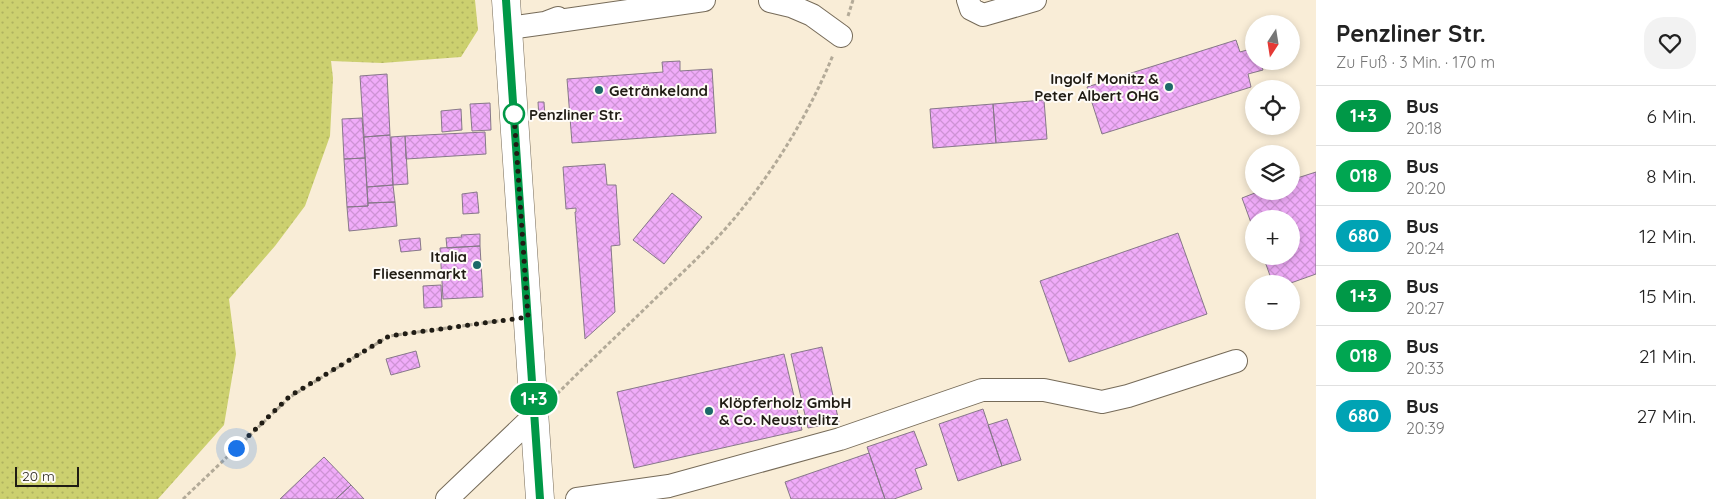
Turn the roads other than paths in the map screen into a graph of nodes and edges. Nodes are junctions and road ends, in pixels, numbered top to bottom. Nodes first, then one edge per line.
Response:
1 (506, 0) edge
2 (609, 0) edge
3 (704, 0) edge
4 (765, 0) edge
5 (968, 0) edge
6 (1035, 0) edge
7 (545, 23) junction
8 (508, 28) junction
9 (841, 36) road end
10 (1236, 361) dead end
11 (534, 415) junction
12 (447, 499) edge
13 (540, 499) edge
14 (577, 499) edge

1 - 8 main road
2 - 7 lane
3 - 7 lane
4 - 9 lane
5 - 6 lane
7 - 8 lane
8 - 11 main road
10 - 14 lane
11 - 12 lane
11 - 13 main road

